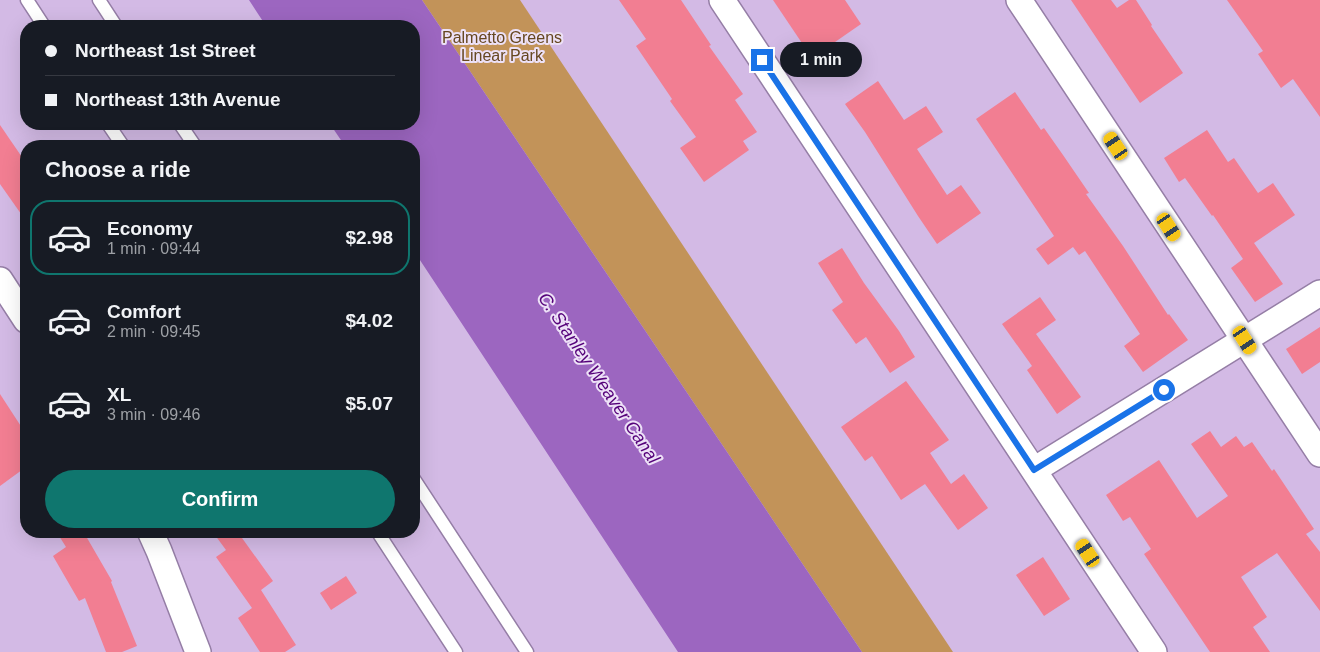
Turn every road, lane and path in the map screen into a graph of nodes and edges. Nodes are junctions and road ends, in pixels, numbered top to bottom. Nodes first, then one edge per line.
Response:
1 (27, 0) edge
2 (99, 0) edge
3 (722, 0) edge
4 (1019, 0) edge
5 (40, 20) edge
6 (112, 20) edge
7 (0, 280) edge
8 (1320, 293) edge
9 (20, 311) edge
10 (1245, 340) junction
11 (1320, 454) edge
12 (1034, 470) junction
13 (420, 488) edge
14 (153, 538) edge
15 (382, 538) edge
16 (198, 652) edge
17 (456, 652) edge
18 (527, 652) edge
19 (1154, 652) edge

1 - 5 lane
2 - 6 lane
3 - 12 street
4 - 10 street
7 - 9 street
8 - 10 street
10 - 11 street
10 - 12 street
12 - 19 street
13 - 18 lane
14 - 16 street
15 - 17 lane

